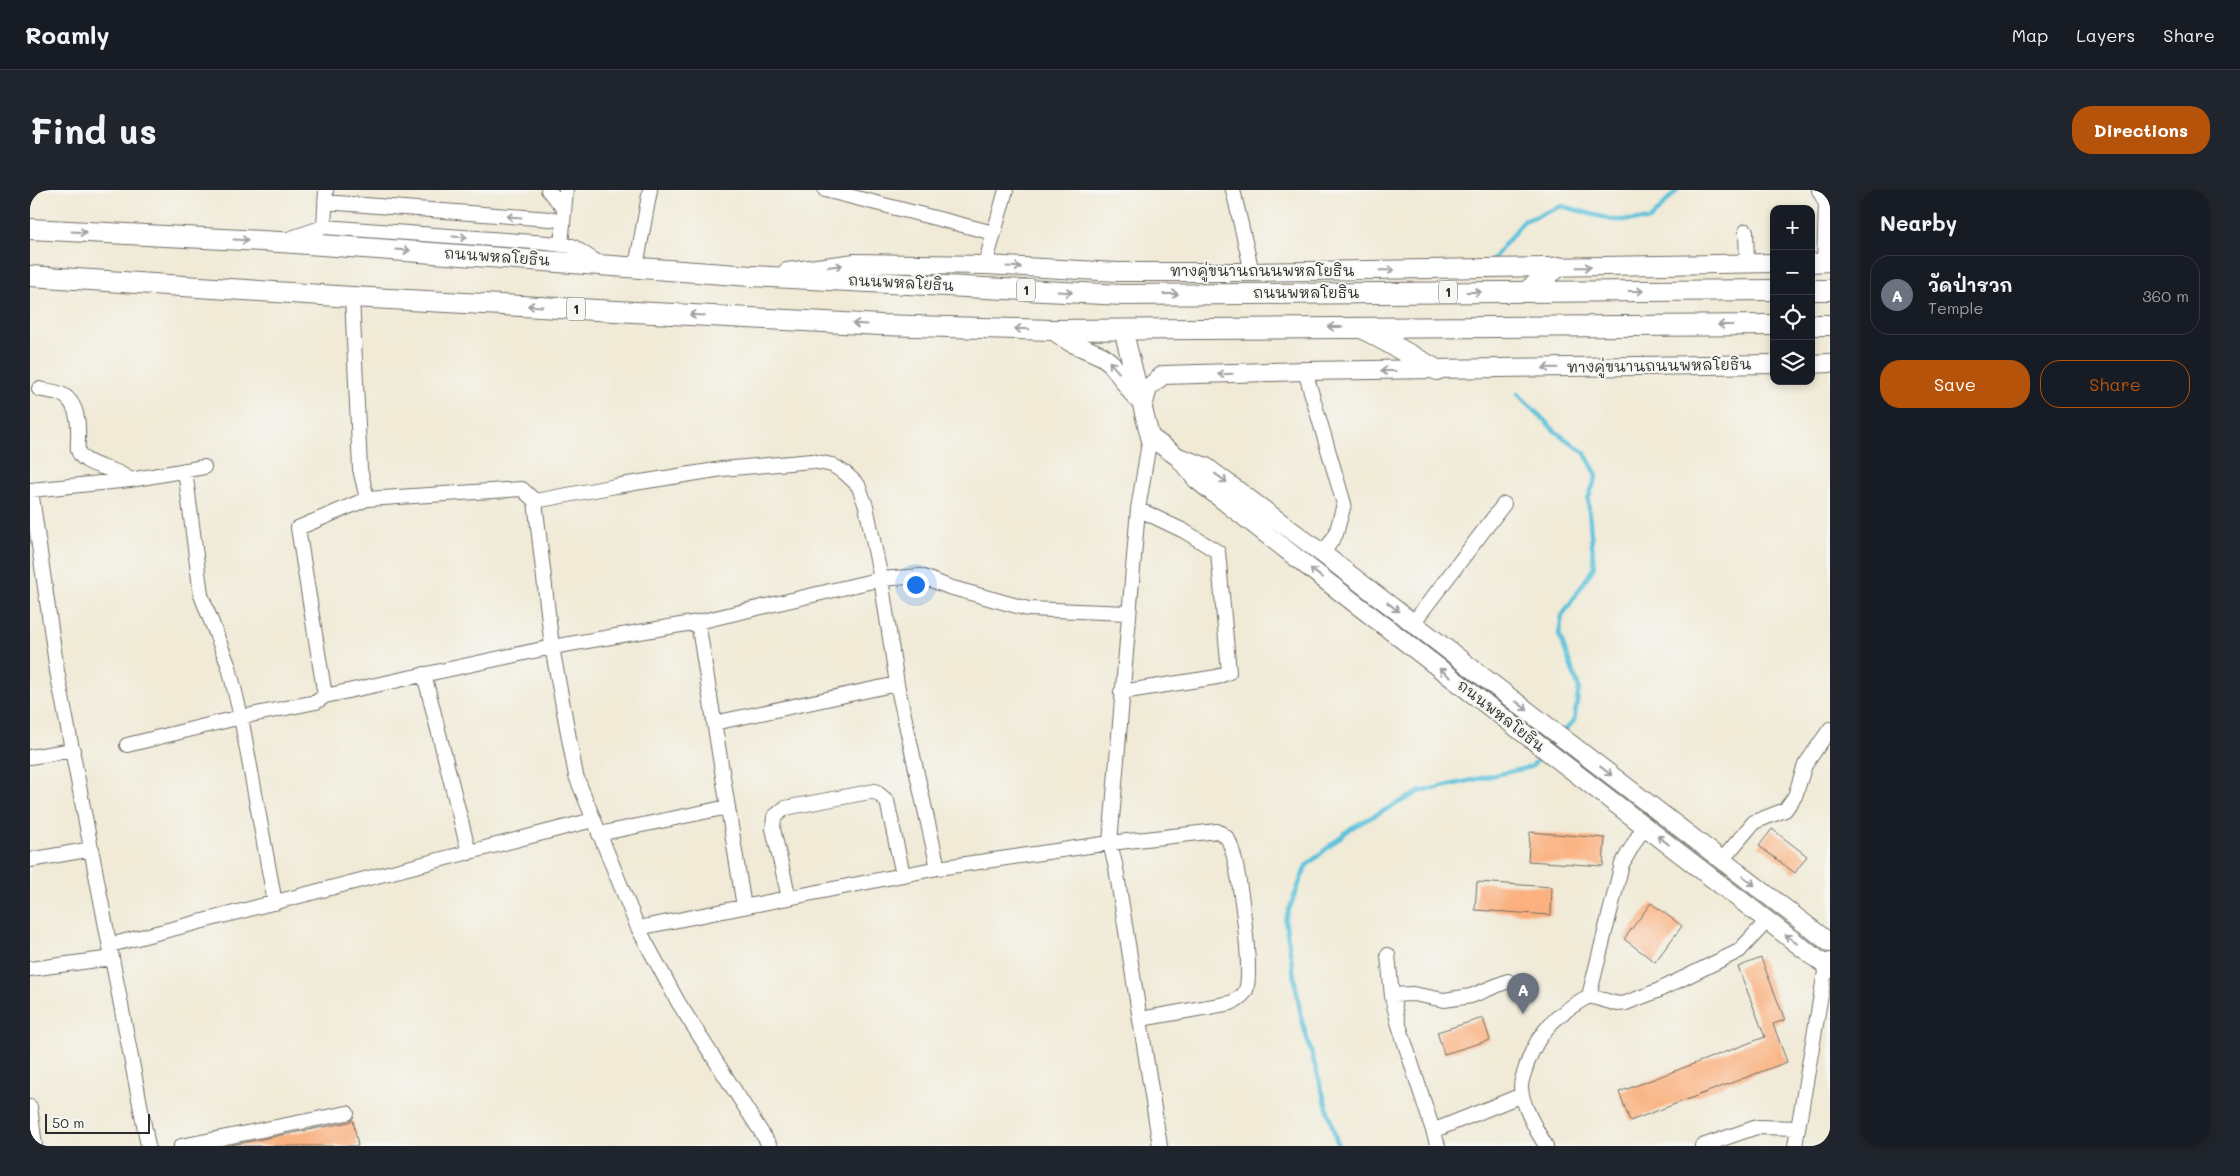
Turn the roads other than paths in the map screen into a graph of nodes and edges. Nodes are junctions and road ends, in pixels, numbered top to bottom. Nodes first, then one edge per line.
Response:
1 (548, 190) edge
2 (566, 190) edge
3 (650, 190) edge
4 (825, 190) edge
5 (1006, 190) edge
6 (1235, 190) edge
7 (1819, 190) edge
8 (326, 196) edge
9 (1828, 203) edge
10 (563, 214) junction
11 (324, 227) junction
12 (30, 229) edge
13 (1746, 231) dead end
14 (994, 233) junction
15 (280, 242) junction
16 (561, 245) junction
17 (1822, 262) edge
18 (1770, 263) edge
19 (600, 264) junction
20 (1747, 264) junction
21 (985, 266) junction
22 (1558, 267) junction
23 (636, 268) junction
24 (1252, 272) junction
25 (30, 276) edge
26 (752, 276) junction
27 (1770, 290) edge
28 (1815, 290) edge
29 (1830, 290) edge
30 (1526, 292) junction
31 (1122, 295) junction
32 (352, 296) junction
33 (1770, 325) edge
34 (1815, 325) edge
35 (1830, 325) edge
36 (1360, 327) junction
37 (1123, 329) junction
38 (1052, 330) junction
39 (1830, 363) edge
40 (1770, 364) edge
41 (1815, 364) edge
42 (1437, 370) junction
43 (1305, 371) junction
44 (38, 389) dead end
45 (1143, 406) junction
46 (1150, 437) junction
47 (1178, 457) junction
48 (204, 467) dead end
49 (185, 470) junction
50 (130, 480) junction
51 (367, 499) junction
52 (535, 501) junction
53 (1504, 504) dead end
54 (1138, 509) junction
55 (1323, 554) junction
56 (881, 579) junction
57 (1365, 586) junction
58 (1352, 601) junction
59 (1128, 613) junction
60 (698, 622) junction
61 (1413, 623) junction
62 (552, 647) junction
63 (424, 674) junction
64 (898, 684) junction
65 (1121, 692) junction
66 (325, 696) junction
67 (241, 717) junction
68 (714, 722) junction
69 (1830, 728) edge
70 (1570, 743) junction
71 (127, 745) dead end
72 (73, 750) junction
73 (30, 757) edge
74 (1557, 759) junction
75 (728, 807) junction
76 (593, 820) junction
77 (1644, 826) junction
78 (599, 834) junction
79 (1110, 843) junction
80 (92, 849) junction
81 (469, 853) junction
82 (30, 860) edge
83 (1722, 860) junction
84 (938, 868) junction
85 (904, 875) junction
86 (789, 898) junction
87 (275, 903) junction
88 (744, 907) junction
89 (1767, 921) junction
90 (638, 928) junction
91 (1830, 943) edge
92 (111, 952) junction
93 (1388, 955) dead end
94 (1829, 965) edge
95 (30, 969) edge
96 (1508, 981) dead end
97 (1392, 995) junction
98 (1590, 996) junction
99 (1141, 1019) junction
100 (1522, 1096) junction
101 (30, 1107) edge
102 (347, 1113) dead end
103 (1798, 1128) junction
104 (1435, 1130) junction
105 (35, 1146) edge
106 (148, 1146) edge
107 (180, 1146) edge
108 (770, 1146) edge
109 (1160, 1146) edge
110 (1438, 1146) edge
111 (1546, 1146) edge
112 (1702, 1146) edge
113 (1795, 1146) edge

1 - 10 street
2 - 10 street
3 - 23 street
4 - 14 street
5 - 14 street
6 - 24 street
7 - 9 street
10 -> 8 street
8 - 11 street
9 - 17 street
10 - 16 street
11 - 15 street
11 -> 16 street
12 -> 15 highway, ถนนพหลโยธิน / 1
13 - 20 street
14 - 21 street
15 -> 19 highway, ถนนพหลโยธิน / 1
16 - 19 street
18 - 20 main road, ทางคู่ขนานถนนพหลโยธิน / 1
19 - 23 highway, ถนนพหลโยธิน / 1
22 -> 20 main road, ทางคู่ขนานถนนพหลโยธิน / 1
21 -> 24 main road, ทางคู่ขนานถนนพหลโยธิน / 1
26 -> 21 main road, ทางคู่ขนานถนนพหลโยธิน / 1
24 -> 22 main road, ทางคู่ขนานถนนพหลโยธิน / 1
22 - 30 highway
23 - 26 highway, ถนนพหลโยธิน / 1
25 - 32 highway, 1
26 -> 31 highway, ถนนพหลโยธิน / 1
30 -> 27 highway, ถนนพหลโยธิน / 1
28 - 29 highway
31 -> 30 highway, ถนนพหลโยธิน / 1
31 - 37 highway
38 -> 32 highway, 1
32 - 51 street
33 -> 36 highway, 1
34 - 35 highway
36 -> 37 highway, 1
36 - 42 highway
37 - 38 highway, 1
37 - 45 main road
45 -> 38 main road
39 - 41 main road
40 -> 42 main road, ทางคู่ขนานถนนพหลโยธิน
42 -> 43 main road, ทางคู่ขนานถนนพหลโยธิน
43 -> 45 main road, ทางคู่ขนานถนนพหลโยธิน
43 - 55 street
44 - 50 street
45 - 46 main road
46 - 47 main road, ถนนพหลโยธิน
46 - 54 street
47 -> 55 main road, ถนนพหลโยธิน
58 -> 47 main road, ถนนพหลโยธิน
48 - 49 street
49 - 50 street
49 - 67 street
50 - 72 street
51 - 52 street
51 - 66 street
52 - 56 street
52 - 62 street
53 - 61 street
54 - 59 street
54 - 65 street
55 - 57 main road, ถนนพหลโยธิน
56 - 59 street
56 - 60 street
56 - 64 street
57 - 58 street
57 -> 61 main road, ถนนพหลโยธิน
74 -> 58 main road, ถนนพหลโยธิน
59 - 65 street
60 - 62 street
60 - 68 street
61 -> 70 main road, ถนนพหลโยธิน
62 - 63 street
62 - 76 street
63 - 66 street
63 - 81 street
64 - 68 street
64 - 84 street
65 - 79 street
66 - 67 street
67 - 71 street
67 - 87 street
68 - 75 street
69 - 83 street
70 - 74 street
70 -> 83 main road, ถนนพหลโยธิน
72 - 73 street
72 - 80 street
74 - 77 main road, ถนนพหลโยธิน
75 - 78 street
75 - 88 street
76 - 78 street
76 - 81 street
89 -> 77 main road, ถนนพหลโยธิน
77 - 98 street
78 - 90 street
79 - 84 street
79 - 99 street
79 - 99 street
80 - 82 street
80 - 92 street
81 - 87 street
83 -> 91 main road, ถนนพหลโยธิน
84 - 85 street
85 - 86 street
85 - 86 street
86 - 88 street
87 - 92 street
88 - 90 street
94 -> 89 main road, ถนนพหลโยธิน
89 - 98 street
90 - 108 street
92 - 95 street
92 - 106 street
93 - 97 street
94 - 103 street
96 - 97 street
97 - 104 street
98 - 100 street
99 - 109 street
100 - 104 street
100 - 111 street
101 - 105 street
102 - 107 street
103 - 112 street
103 - 113 street
104 - 110 street

